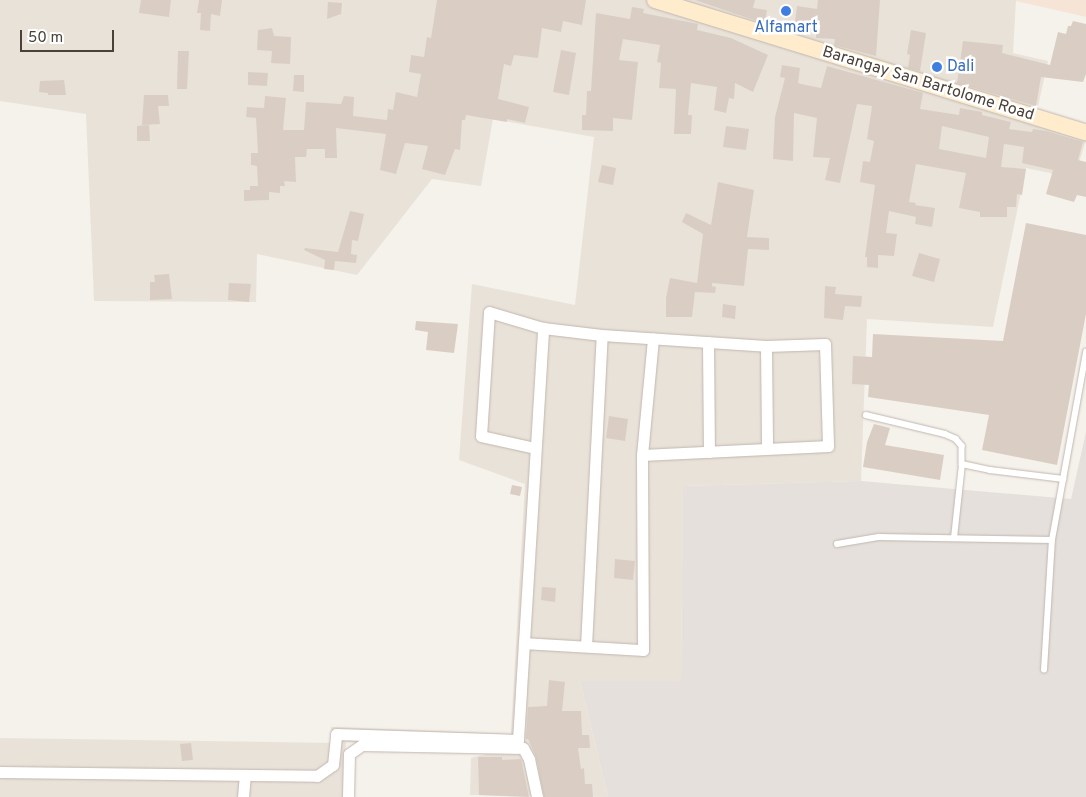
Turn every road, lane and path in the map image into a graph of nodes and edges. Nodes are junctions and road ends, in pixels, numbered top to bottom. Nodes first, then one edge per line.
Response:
1 (655, 0) edge
2 (1086, 133) edge
3 (543, 328) junction
4 (602, 335) junction
5 (653, 339) junction
6 (708, 342) junction
7 (766, 346) junction
8 (1086, 352) edge
9 (866, 416) dead end
10 (767, 447) junction
11 (535, 448) junction
12 (708, 452) junction
13 (642, 455) junction
14 (962, 464) junction
15 (1063, 478) junction
16 (954, 538) junction
17 (1052, 540) junction
18 (837, 544) dead end
19 (524, 643) junction
20 (586, 646) junction
21 (1044, 670) dead end
22 (0, 772) edge
23 (245, 775) junction
24 (243, 797) edge
25 (348, 797) edge
26 (537, 797) edge

1 - 2 street, Barangay San Bartolome Road
3 - 4 street
3 - 11 street
3 - 11 street
4 - 5 street
4 - 20 street
5 - 6 street
5 - 13 street
6 - 7 street
6 - 12 street
7 - 10 street
7 - 10 street
8 - 15 lane
9 - 14 lane
10 - 12 street
11 - 19 street
12 - 13 street
13 - 20 street
14 - 15 lane
14 - 16 lane
15 - 17 lane
16 - 17 lane
16 - 18 lane
17 - 21 lane
19 - 20 street
19 - 23 street
22 - 23 street
23 - 24 street
25 - 26 street

